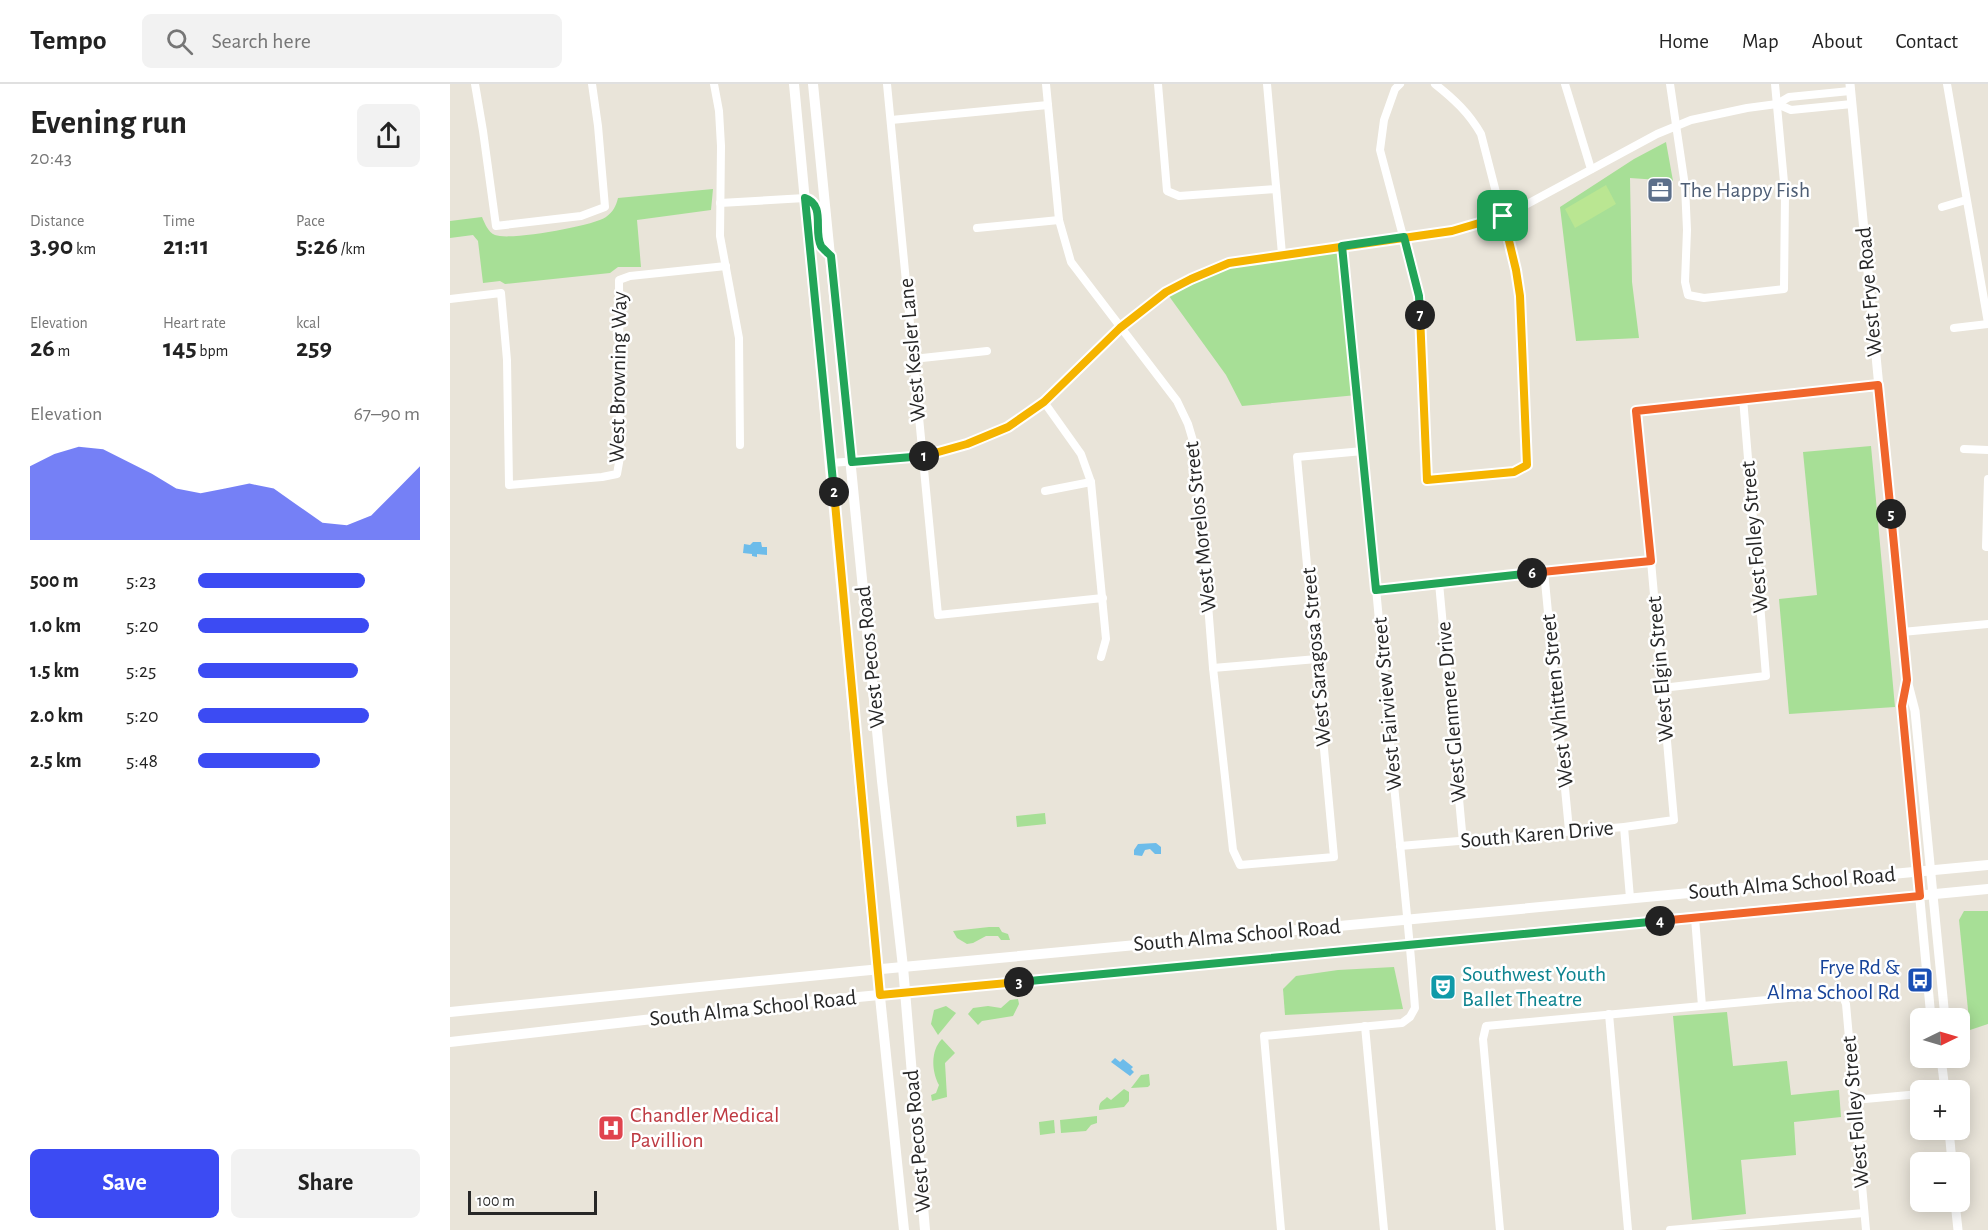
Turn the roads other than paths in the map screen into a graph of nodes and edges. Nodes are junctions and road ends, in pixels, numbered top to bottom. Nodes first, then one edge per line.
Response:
1 (475, 84) edge
2 (592, 84) edge
3 (714, 84) edge
4 (794, 84) edge
5 (813, 84) edge
6 (887, 84) edge
7 (1046, 84) edge
8 (1158, 84) edge
9 (1266, 84) edge
10 (1435, 84) edge
11 (1565, 84) edge
12 (1670, 84) edge
13 (1775, 84) edge
14 (1947, 84) edge
15 (1395, 86) edge
16 (1850, 87) edge
17 (1777, 104) junction
18 (1852, 104) junction
19 (1048, 105) junction
20 (891, 120) junction
21 (1676, 126) junction
22 (1591, 169) junction
23 (1276, 189) junction
24 (805, 198) junction
25 (1966, 200) junction
26 (720, 203) junction
27 (1942, 207) dead end
28 (1503, 216) junction
29 (1059, 220) junction
30 (977, 228) dead end
31 (1404, 237) junction
32 (1342, 246) junction
33 (1282, 254) junction
34 (831, 256) junction
35 (726, 266) junction
36 (450, 299) edge
37 (1988, 323) edge
38 (1120, 328) junction
39 (1954, 328) dead end
40 (987, 351) dead end
41 (913, 359) junction
42 (1878, 385) junction
43 (1743, 398) junction
44 (1044, 402) junction
45 (740, 445) dead end
46 (1964, 449) dead end
47 (1988, 450) edge
48 (1363, 451) junction
49 (922, 456) junction
50 (852, 462) junction
51 (831, 463) junction
52 (1988, 479) edge
53 (1091, 482) junction
54 (1045, 491) dead end
55 (1987, 547) edge
56 (1651, 561) junction
57 (1544, 571) junction
58 (1439, 583) junction
59 (1376, 590) junction
60 (1103, 598) junction
61 (1988, 624) edge
62 (1902, 632) junction
63 (1101, 657) dead end
64 (1317, 659) junction
65 (1213, 668) junction
66 (1907, 680) junction
67 (1662, 688) junction
68 (1674, 820) joint
69 (1624, 826) junction
70 (1569, 830) junction
71 (1463, 842) junction
72 (1400, 846) junction
73 (1240, 865) joint
74 (1988, 866) edge
75 (1932, 871) junction
76 (1918, 872) junction
77 (1988, 889) edge
78 (1934, 894) junction
79 (1920, 896) junction
80 (1630, 898) junction
81 (1695, 918) junction
82 (1408, 919) junction
83 (1410, 944) junction
84 (903, 967) junction
85 (877, 970) junction
86 (905, 993) junction
87 (880, 995) junction
88 (1702, 1006) junction
89 (1930, 1008) edge
90 (1944, 1008) edge
91 (450, 1012) edge
92 (1609, 1014) junction
93 (1365, 1026) junction
94 (450, 1042) edge
95 (1910, 1095) edge
96 (1854, 1100) junction
97 (1956, 1212) edge
98 (1864, 1213) junction
99 (1755, 1226) edge
100 (904, 1230) edge
101 (925, 1230) edge
102 (1281, 1230) edge
103 (1384, 1230) edge
104 (1500, 1230) edge
105 (1628, 1230) edge
106 (1670, 1230) edge
107 (1866, 1230) edge
108 (1958, 1230) edge

1 - 2 street
3 - 26 street
4 - 24 main road, West Pecos Road
5 - 34 main road, West Pecos Road
6 - 20 street, West Kesler Lane
7 - 19 street, West Morelos Street
8 - 23 street
9 - 23 street
10 - 28 street
11 - 22 street
12 - 21 street
13 - 17 street
14 - 25 street
15 - 31 street
16 - 17 street
16 - 18 street, West Frye Road
17 - 18 street
17 - 21 street
17 - 21 street
18 - 42 street, West Frye Road
19 - 20 street
19 - 29 street, West Morelos Street
20 - 41 street, West Kesler Lane
21 - 22 street
22 - 28 street
23 - 33 street
24 - 26 street
24 - 34 main road
24 - 51 main road, West Pecos Road
25 - 27 street
25 - 37 street
26 - 35 street
28 - 31 street
28 - 31 street
29 - 30 street
29 - 38 street, West Morelos Street
31 - 32 street
32 - 33 street
32 - 48 street, West Fairview Street
33 - 38 street
34 - 50 main road, West Pecos Road
35 - 36 street, West Browning Way
35 - 45 street
37 - 39 street
38 - 44 street
38 - 65 street, West Morelos Street
40 - 41 street
41 - 49 street, West Kesler Lane
42 - 43 street
42 - 62 street, West Frye Road
43 - 56 street, West Elgin Street
43 - 67 street, West Folley Street
44 - 49 street
44 - 53 street
46 - 47 street
48 - 59 street, West Fairview Street
48 - 64 street, West Saragosa Street
49 - 50 street
49 - 60 street, West Kesler Lane
50 - 51 street
50 - 84 main road, West Pecos Road
51 - 85 main road, West Pecos Road
52 - 55 street
53 - 54 street
53 - 60 street
56 - 57 street
56 - 67 street, West Elgin Street
57 - 58 street
57 - 70 street, West Whitten Street
58 - 59 street
58 - 71 street, West Glenmere Drive
59 - 72 street, West Fairview Street
60 - 63 street
61 - 62 street
62 - 66 street, West Frye Road
64 - 65 street
64 - 73 street, West Saragosa Street
65 - 73 street, West Morelos Street
66 - 75 street, West Frye Road
66 - 76 street, West Frye Road
67 - 68 street, West Elgin Street
68 - 69 street, South Karen Drive
69 - 70 street, South Karen Drive
69 - 80 street
70 - 71 street, South Karen Drive
71 - 72 street, South Karen Drive
72 - 82 street, West Fairview Street
74 - 75 main road, South Alma School Road
75 - 76 main road, South Alma School Road
75 - 78 street, West Frye Road
76 - 79 street, West Frye Road
76 - 80 main road, South Alma School Road
77 - 78 main road, South Alma School Road
78 - 79 main road, South Alma School Road
78 - 90 street, West Frye Road
79 - 81 main road, South Alma School Road
79 - 89 street, West Frye Road
80 - 82 main road, South Alma School Road
81 - 83 main road, South Alma School Road
81 - 88 street
82 - 83 street, West Fairview Street
82 - 84 main road, South Alma School Road
83 - 86 main road, South Alma School Road
83 - 93 street, West Fairview Street
84 - 85 main road, South Alma School Road
84 - 86 main road, West Pecos Road
85 - 87 main road, West Pecos Road
85 - 91 main road, South Alma School Road
86 - 87 main road, South Alma School Road
86 - 101 main road, West Pecos Road
87 - 94 main road, South Alma School Road
87 - 100 main road, West Pecos Road
88 - 92 street
88 - 96 street, West Folley Street
92 - 104 street
92 - 105 street
93 - 102 street
93 - 103 street
95 - 96 street
96 - 98 street, West Folley Street
97 - 108 street
98 - 99 street
98 - 107 street, West Folley Street
99 - 106 street

